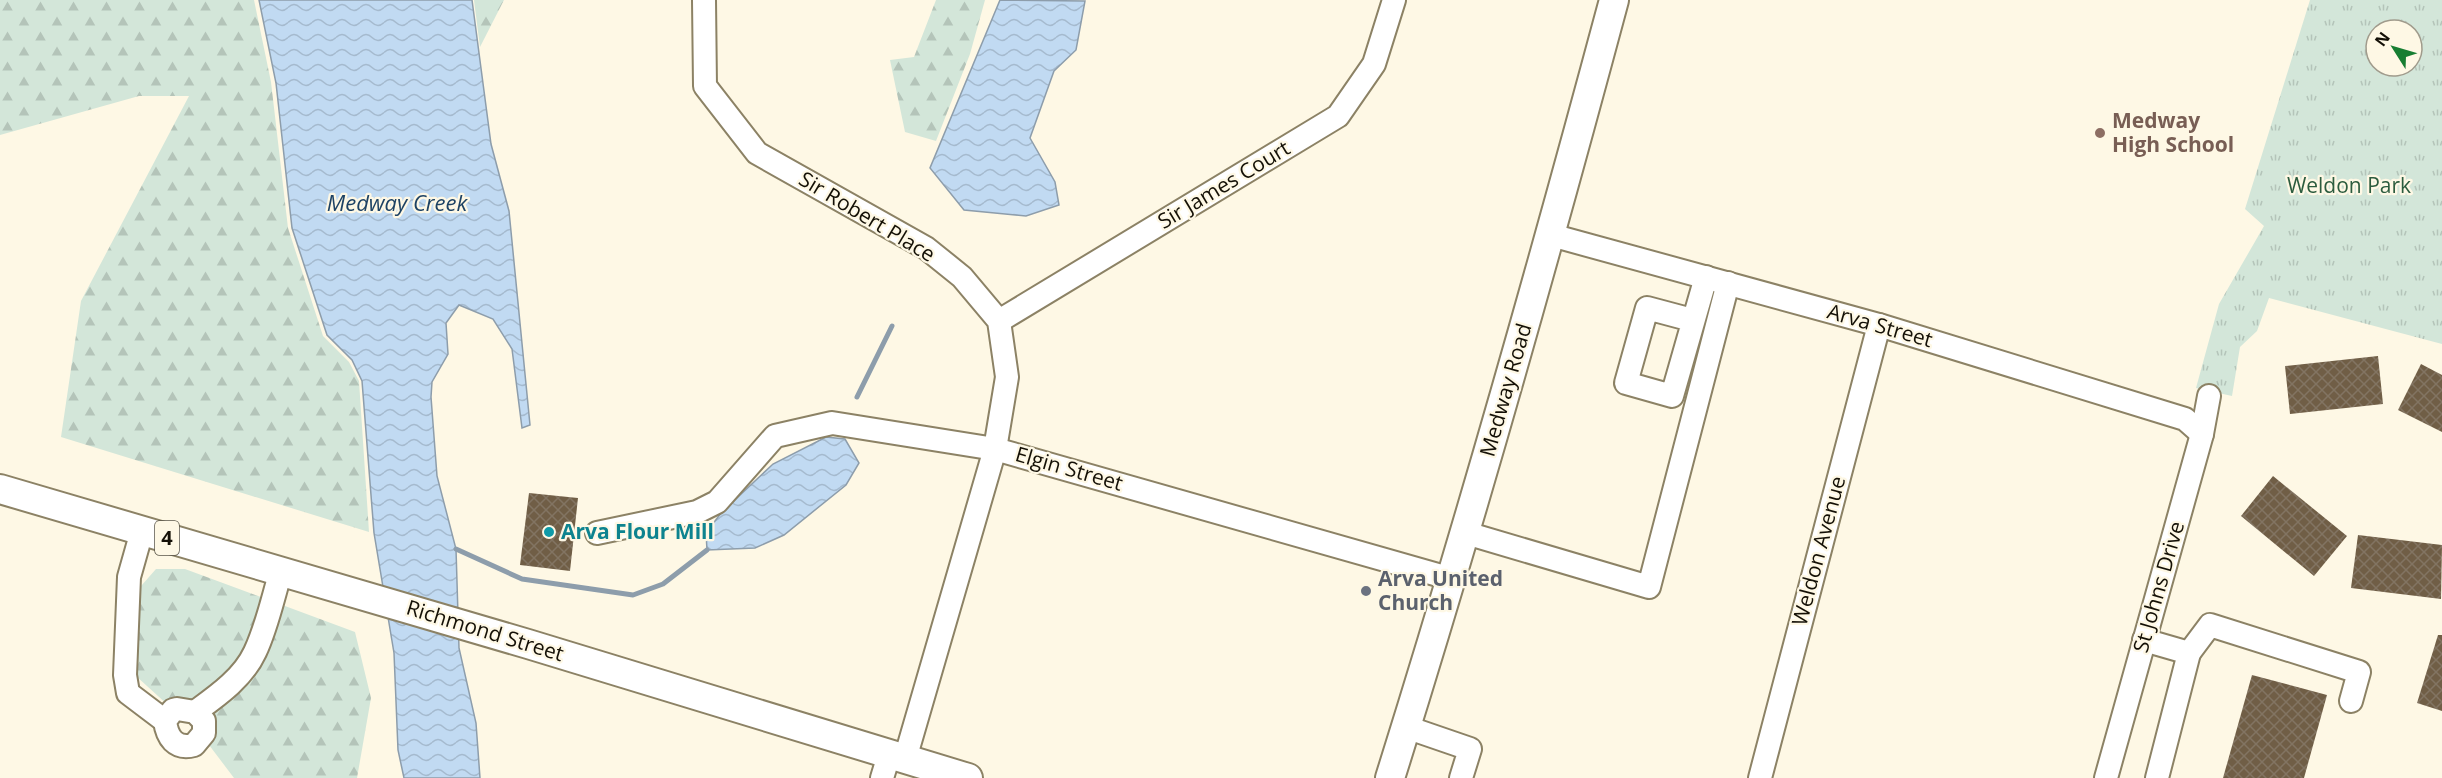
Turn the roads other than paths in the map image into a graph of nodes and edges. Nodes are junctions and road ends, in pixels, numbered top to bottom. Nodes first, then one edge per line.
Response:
1 (705, 0) edge
2 (1394, 0) edge
3 (1614, 0) edge
4 (1551, 235) junction
5 (1717, 280) junction
6 (1692, 320) dead end
7 (999, 321) junction
8 (1879, 325) junction
9 (2208, 396) dead end
10 (2202, 434) junction
11 (995, 448) junction
12 (0, 489) edge
13 (142, 531) junction
14 (597, 533) dead end
15 (1466, 533) junction
16 (281, 571) junction
17 (1452, 579) junction
18 (2144, 640) junction
19 (2189, 653) junction
20 (2351, 701) dead end
21 (195, 712) junction
22 (165, 721) junction
23 (1406, 727) junction
24 (892, 764) edge
25 (958, 777) edge
26 (1390, 778) edge
27 (1461, 778) edge
28 (1760, 778) edge
29 (2106, 778) edge
30 (2157, 778) edge

1 - 7 street, Sir Robert Place
2 - 7 street, Sir James Court
3 - 4 main road, Medway Road
4 - 5 street, Arva Street
4 - 15 main road, Medway Road
5 - 6 street
5 - 8 street, Arva Street
5 - 15 street
7 - 11 street
8 - 10 street, Arva Street
8 - 28 street, Weldon Avenue
9 - 10 street, St Johns Drive
10 - 18 street, St Johns Drive
11 - 14 street
11 - 17 street, Elgin Street
11 - 24 street, Elgin Street
12 - 13 main road, Richmond Street / 4
13 - 16 main road, Richmond Street / 4
13 - 22 street
15 - 17 main road, Medway Road
16 - 21 street
16 - 24 main road, Richmond Street / 4
17 - 23 main road, Medway Road
18 - 19 street
18 - 29 street, St Johns Drive
19 - 20 street
19 - 30 street
21 - 22 street
21 - 22 street
23 - 26 main road, Medway Road
23 - 27 street
24 - 25 main road, Richmond Street

